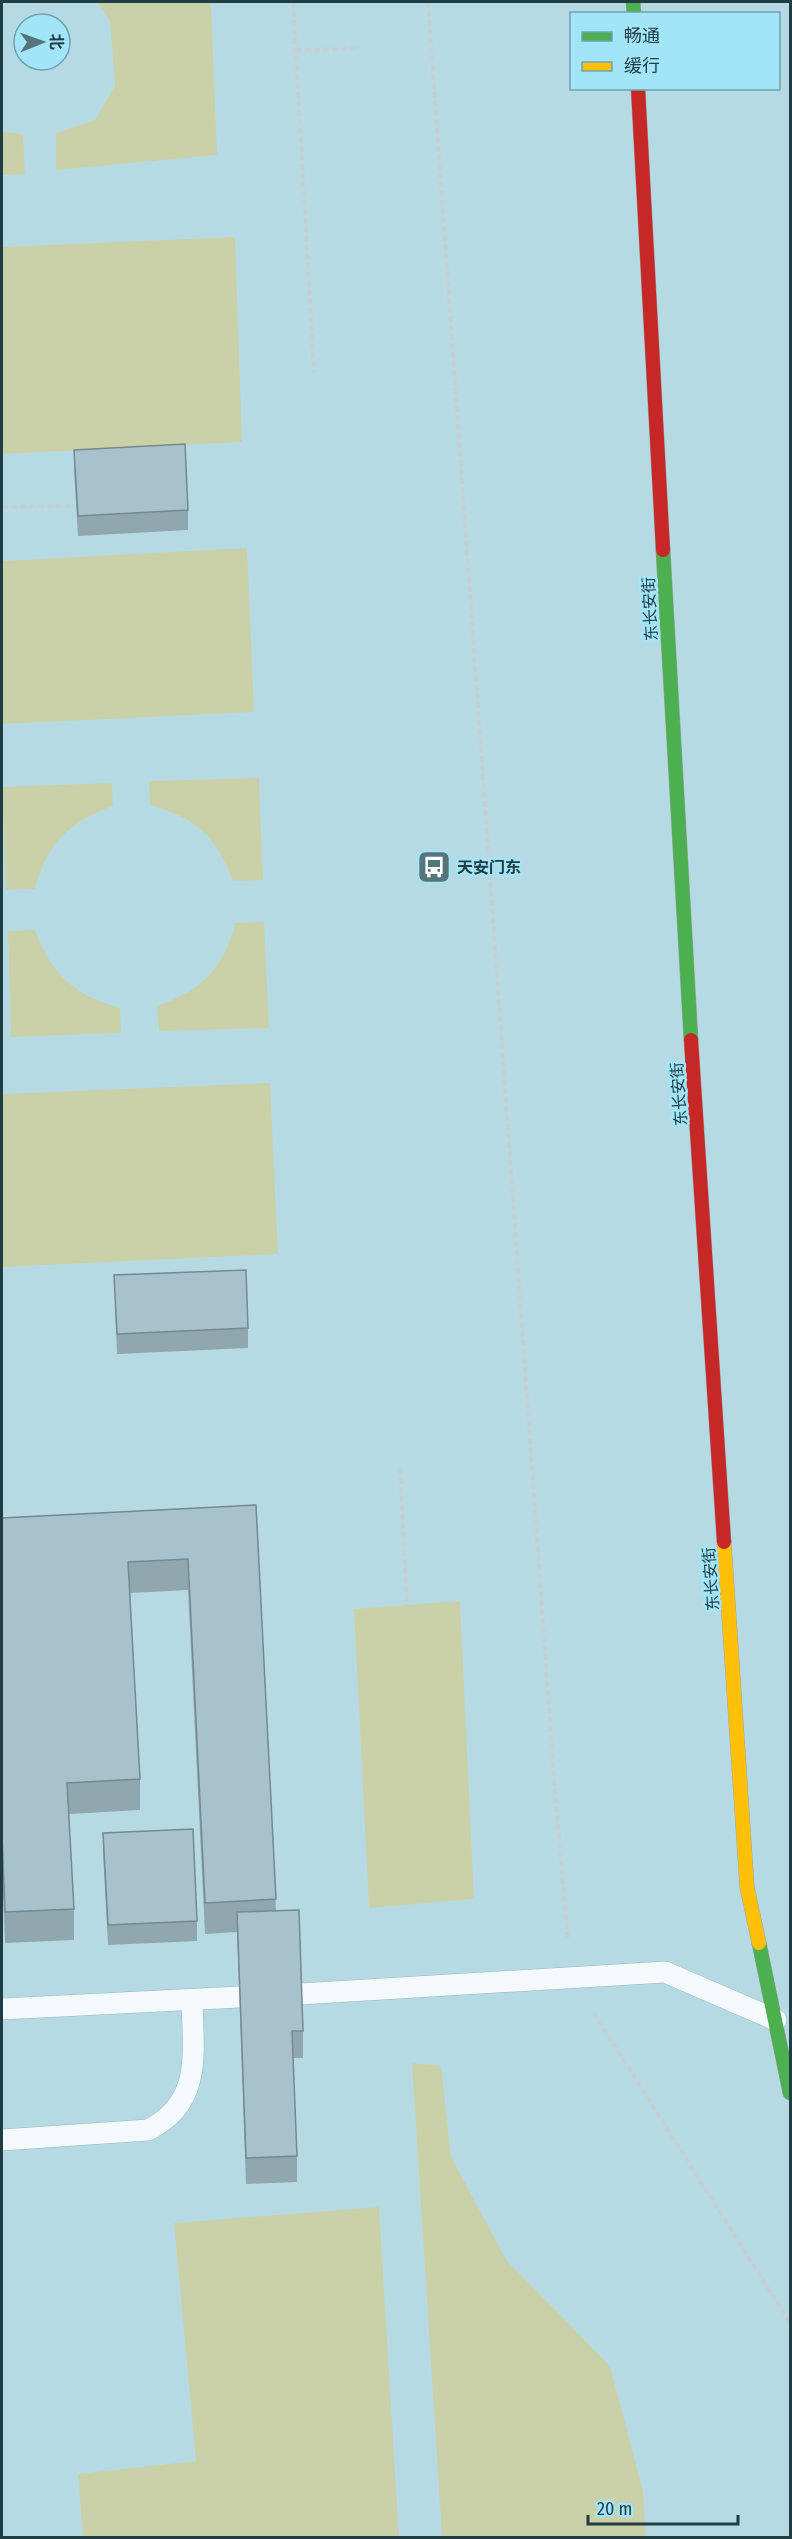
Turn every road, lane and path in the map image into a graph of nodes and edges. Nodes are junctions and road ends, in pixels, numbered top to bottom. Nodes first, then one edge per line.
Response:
1 (293, 2) edge
2 (428, 2) edge
3 (360, 48) dead end
4 (296, 50) junction
5 (638, 90) edge
6 (314, 372) dead end
7 (74, 506) edge
8 (2, 507) edge
9 (400, 1469) dead end
10 (407, 1605) dead end
11 (572, 1978) junction
12 (300, 1994) edge
13 (239, 1997) edge
14 (192, 2000) junction
15 (2, 2009) edge
16 (776, 2020) junction
17 (790, 2093) edge
18 (2, 2140) edge
19 (790, 2323) edge

1 - 4 path
2 - 11 path
3 - 4 path
4 - 6 path
5 - 16 highway, 东长安街
7 - 8 path
9 - 10 path
11 - 12 lane
11 - 16 lane
11 - 19 path
13 - 14 lane
14 - 15 lane
14 - 18 lane
16 - 17 highway, 东长安街

